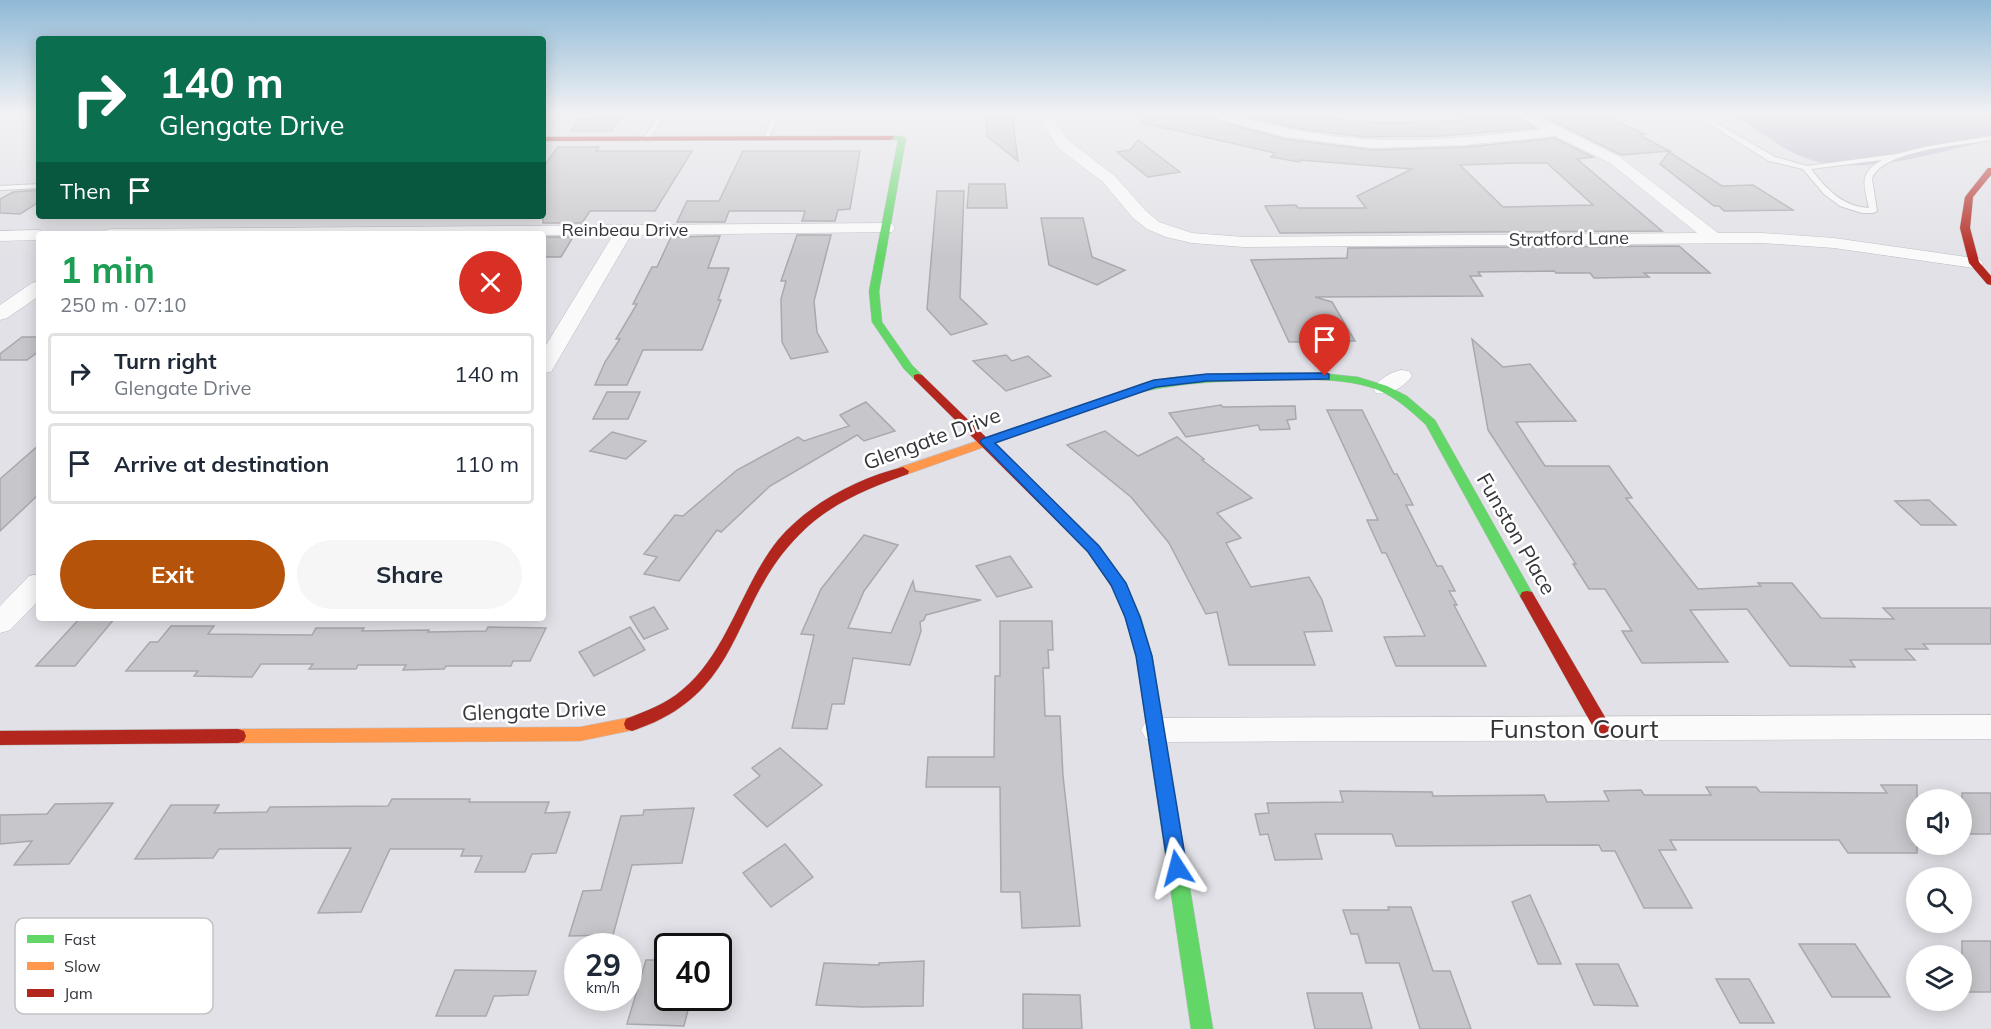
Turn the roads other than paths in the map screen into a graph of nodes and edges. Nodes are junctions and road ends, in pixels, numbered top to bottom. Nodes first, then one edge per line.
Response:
1 (898, 162) edge
2 (1085, 162) edge
3 (1618, 162) edge
4 (1784, 162) edge
5 (1853, 162) edge
6 (1884, 162) edge
7 (1808, 168) junction
8 (1991, 170) edge
9 (36, 186) edge
10 (0, 188) edge
11 (138, 219) edge
12 (886, 228) junction
13 (625, 230) junction
14 (1163, 230) junction
15 (120, 231) edge
16 (539, 231) edge
17 (36, 235) edge
18 (1, 236) edge
19 (1712, 237) junction
20 (1142, 240) dead end
21 (1974, 263) junction
22 (1991, 282) edge
23 (36, 289) edge
24 (0, 314) edge
25 (546, 362) edge
26 (1385, 383) joint
27 (986, 442) junction
28 (36, 586) edge
29 (0, 622) edge
30 (1991, 727) edge
31 (1603, 729) junction
32 (1157, 730) junction
33 (0, 738) edge
34 (1202, 1029) edge

1 - 12 street
2 - 14 street, Stratford Lane
3 - 19 street
4 - 7 lane
5 - 7 lane
6 - 7 lane
8 - 21 street
9 - 10 lane
11 - 15 street
12 - 13 street, Reinbeau Drive
12 - 27 street
13 - 16 street, Reinbeau Drive
13 - 25 street
14 - 19 street, Stratford Lane
14 - 20 street
17 - 18 street
19 - 21 street, Stratford Lane
21 - 22 street
23 - 24 street
26 - 27 street, Glengate Drive
26 - 31 street, Funston Place
27 - 32 street
27 - 33 street, Glengate Drive
28 - 29 street
30 - 31 street, Funston Court
31 - 32 street, Funston Court
32 - 34 street

